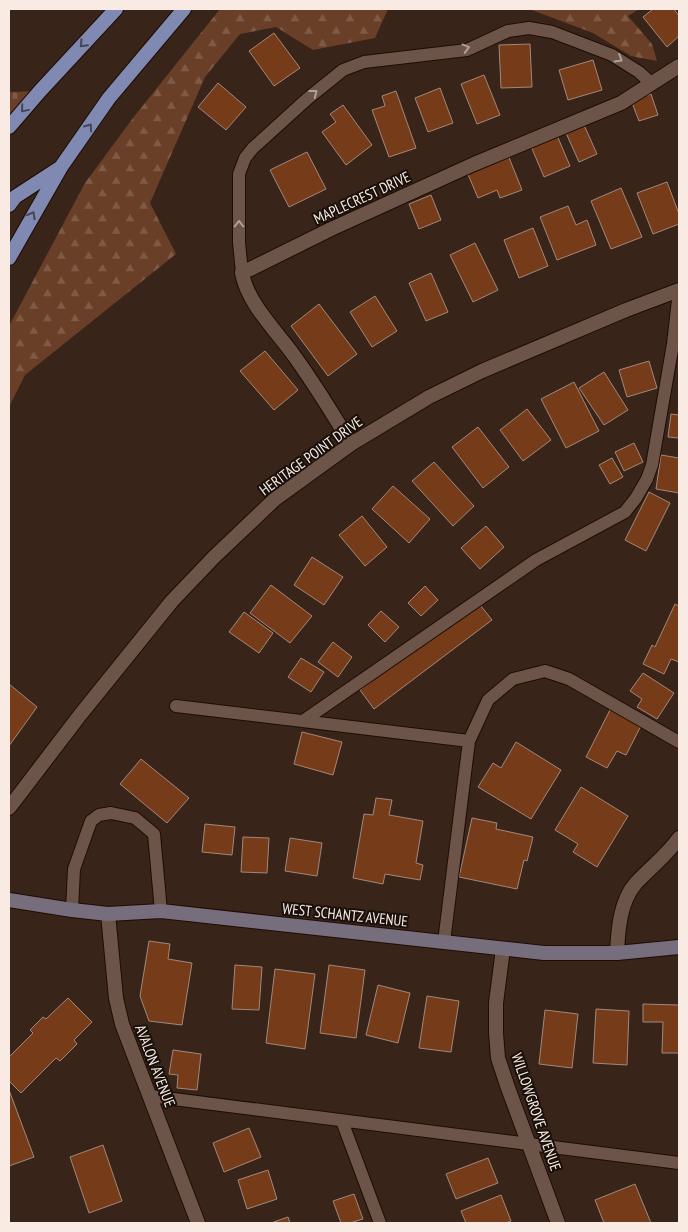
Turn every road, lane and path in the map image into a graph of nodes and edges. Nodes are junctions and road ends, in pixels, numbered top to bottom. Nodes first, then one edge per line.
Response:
1 (116, 9) edge
2 (184, 9) edge
3 (679, 66) edge
4 (651, 84) junction
5 (9, 127) edge
6 (61, 167) junction
7 (9, 205) edge
8 (9, 258) edge
9 (242, 273) junction
10 (679, 290) edge
11 (351, 444) junction
12 (176, 706) dead end
13 (303, 721) junction
14 (469, 741) junction
15 (679, 742) edge
16 (9, 808) edge
17 (679, 838) edge
18 (9, 900) edge
19 (72, 910) junction
20 (161, 910) junction
21 (108, 914) junction
22 (444, 942) junction
23 (679, 947) edge
24 (503, 949) junction
25 (617, 953) junction
26 (150, 1096) junction
27 (342, 1121) junction
28 (529, 1145) junction
29 (679, 1163) edge
30 (198, 1223) edge
31 (380, 1223) edge
32 (558, 1223) edge

1 -> 5 main road
6 -> 2 main road
3 - 4 street, MAPLECREST DRIVE
4 - 9 street, MAPLECREST DRIVE
9 -> 4 lane
6 - 7 main road
8 -> 6 main road
9 - 11 street
10 - 11 street, HERITAGE POINT DRIVE
10 - 13 lane
11 - 16 street, HERITAGE POINT DRIVE
12 - 13 lane
13 - 14 lane
14 - 15 lane
14 - 22 lane
17 - 25 street
18 - 19 main road, WEST SCHANTZ AVENUE
19 - 20 lane
19 - 21 main road, WEST SCHANTZ AVENUE
20 - 21 main road, WEST SCHANTZ AVENUE
20 - 22 main road, WEST SCHANTZ AVENUE
21 - 26 street, AVALON AVENUE
22 - 24 main road, WEST SCHANTZ AVENUE
23 - 25 main road, WEST SCHANTZ AVENUE
24 - 25 main road, WEST SCHANTZ AVENUE
24 - 28 street, WILLOWGROVE AVENUE
26 - 27 lane
26 - 30 street, AVALON AVENUE
27 - 28 lane
27 - 31 lane
28 - 29 lane
28 - 32 street, WILLOWGROVE AVENUE

